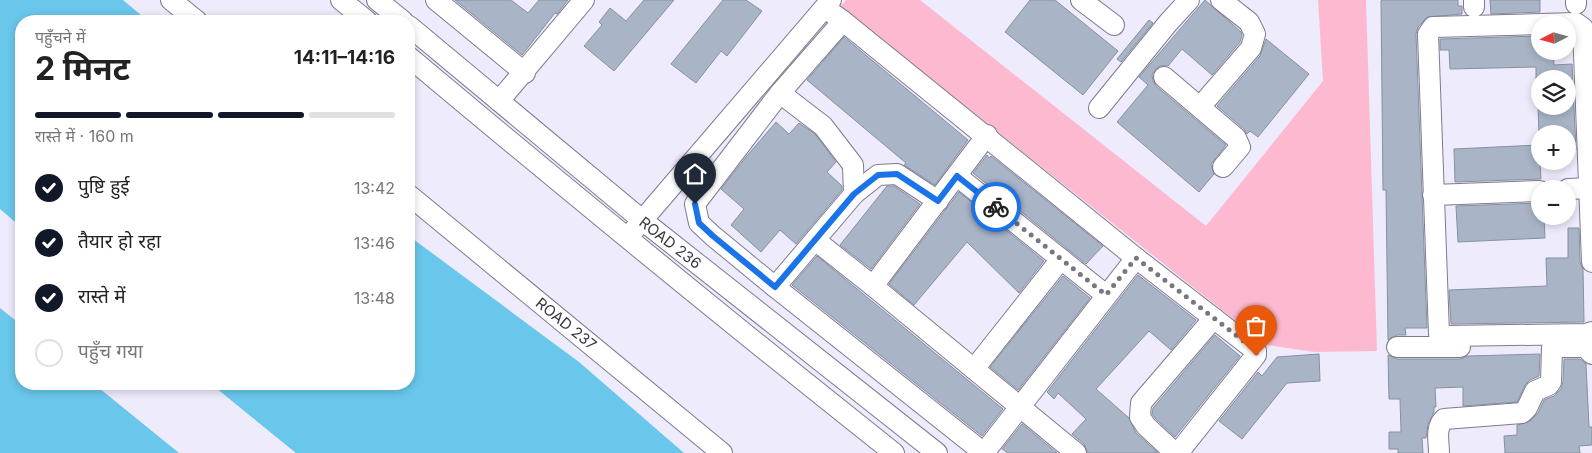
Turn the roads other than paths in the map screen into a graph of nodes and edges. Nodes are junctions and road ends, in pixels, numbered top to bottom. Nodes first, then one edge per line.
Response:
1 (171, 0) edge
2 (341, 0) edge
3 (377, 0) edge
4 (436, 0) edge
5 (584, 0) edge
6 (1081, 0) edge
7 (1189, 0) edge
8 (1221, 0) edge
9 (828, 4) edge
10 (1102, 6) edge
11 (190, 15) edge
12 (360, 15) edge
13 (396, 15) edge
14 (843, 20) junction
15 (1114, 25) dead end
16 (415, 31) edge
17 (415, 61) edge
18 (524, 72) junction
19 (1164, 77) dead end
20 (780, 93) junction
21 (499, 102) junction
22 (1200, 106) junction
23 (1099, 108) dead end
24 (986, 135) junction
25 (1223, 167) dead end
26 (957, 176) junction
27 (1590, 188) edge
28 (1576, 189) edge
29 (1531, 190) edge
30 (854, 194) junction
31 (1434, 195) junction
32 (415, 200) edge
33 (938, 201) junction
34 (642, 220) junction
35 (627, 238) junction
36 (815, 240) junction
37 (1136, 258) junction
38 (1060, 259) junction
39 (1592, 262) edge
40 (873, 286) junction
41 (775, 287) junction
42 (1106, 295) junction
43 (1214, 318) junction
44 (1592, 332) edge
45 (1396, 347) dead end
46 (1552, 348) junction
47 (1592, 354) edge
48 (974, 369) junction
49 (1019, 406) junction
50 (722, 453) edge
51 (894, 453) edge
52 (937, 453) edge
53 (984, 453) edge
54 (1076, 453) edge
55 (1177, 453) edge
56 (1439, 453) edge

1 - 11 street
2 - 12 street
3 - 13 street
4 - 18 street
5 - 18 street
6 - 10 street
7 - 23 street
8 - 22 street
9 - 14 street
9 - 34 street
10 - 15 street
14 - 20 street
14 - 24 street
16 - 21 street, ROAD 236
17 - 35 street
18 - 21 street
19 - 22 street
20 - 30 street
20 - 41 street
21 - 34 street, ROAD 236
22 - 25 street
24 - 26 street
24 - 37 street
26 - 33 street
26 - 38 street
27 - 28 street
27 - 31 street
27 - 39 street
29 - 31 street
30 - 33 street
30 - 36 street
31 - 44 street
32 - 50 street, ROAD 237
33 - 40 street
34 - 35 street
34 - 52 street, ROAD 236
35 - 51 street
36 - 40 street
36 - 41 street
37 - 42 street
37 - 43 street
38 - 42 street
38 - 48 street
40 - 48 street
41 - 53 street
42 - 49 street
43 - 55 street
43 - 55 street
45 - 46 street
46 - 47 street
46 - 56 street
48 - 49 street
49 - 53 street
49 - 54 street

